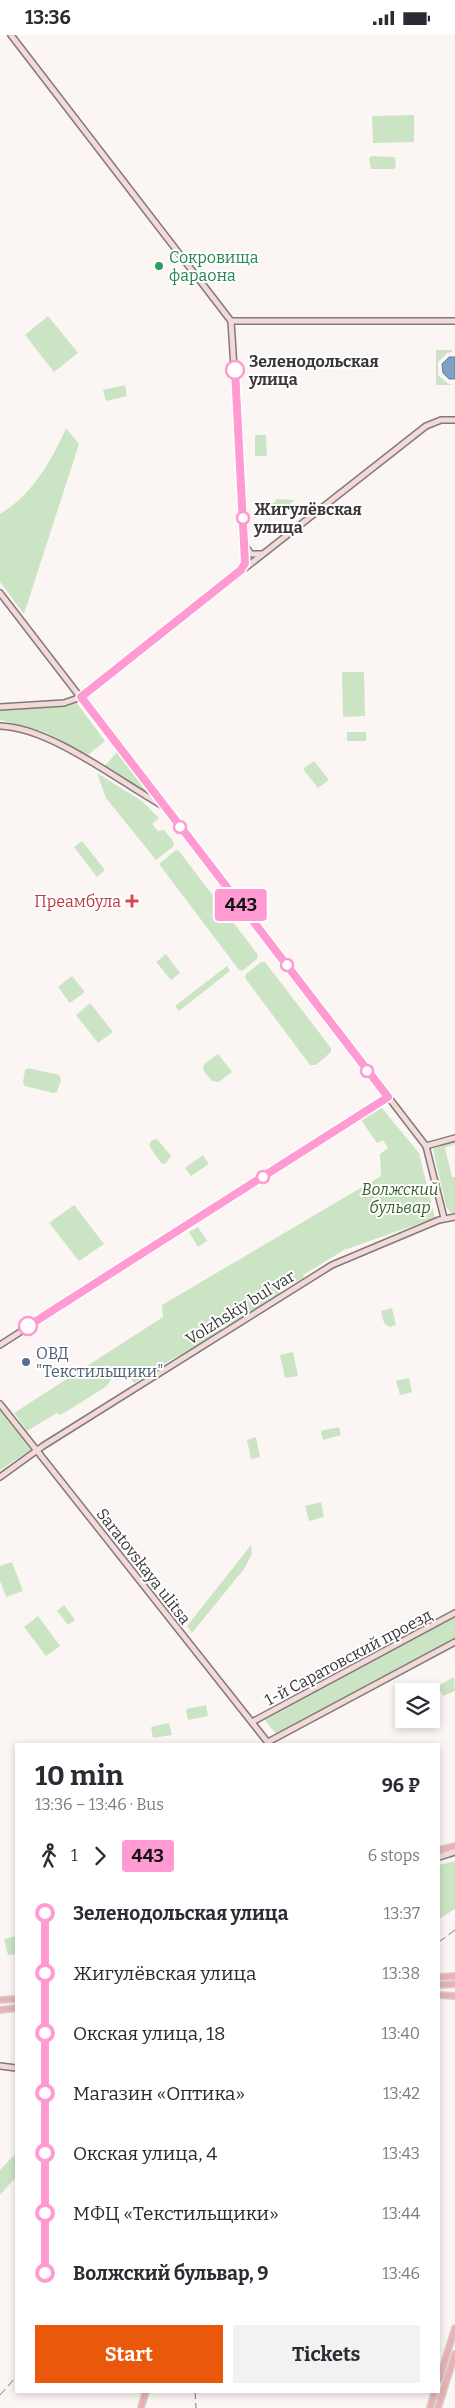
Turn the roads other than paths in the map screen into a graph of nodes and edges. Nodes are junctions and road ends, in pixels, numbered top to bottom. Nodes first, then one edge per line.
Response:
1 (11, 35) edge
2 (231, 321) junction
3 (455, 321) edge
4 (455, 420) edge
5 (245, 546) junction
6 (268, 549) junction
7 (241, 570) junction
8 (0, 593) edge
9 (81, 697) junction
10 (0, 707) edge
11 (0, 727) edge
12 (166, 808) junction
13 (388, 1097) junction
14 (455, 1138) edge
15 (426, 1146) junction
16 (455, 1217) edge
17 (444, 1218) junction
18 (0, 1345) edge
19 (0, 1404) edge
20 (37, 1451) junction
21 (0, 1477) edge
22 (455, 1613) edge
23 (455, 1642) edge
24 (252, 1722) junction
25 (268, 1743) edge
26 (455, 1846) edge
27 (440, 1850) edge
28 (455, 1852) edge
29 (440, 1857) edge
30 (455, 1976) edge
31 (440, 1977) edge
32 (440, 1985) edge
33 (455, 1985) edge
34 (440, 1995) edge
35 (455, 1995) edge
36 (15, 1999) edge
37 (0, 2000) edge
38 (15, 2008) edge
39 (0, 2010) edge
40 (0, 2066) edge
41 (15, 2068) edge
42 (455, 2328) edge
43 (455, 2354) edge
44 (440, 2376) edge
45 (145, 2393) edge
46 (434, 2393) edge
47 (141, 2408) edge
48 (430, 2408) edge
49 (438, 2408) edge

1 - 2 street
2 - 3 street
2 - 5 street
4 - 6 street
5 - 6 street
5 - 7 street
6 - 7 street
7 - 9 street
8 - 9 street
9 - 10 street
9 - 12 street
11 - 12 street
12 - 13 street
13 - 15 street
13 - 18 street
14 - 15 street
15 - 17 street
16 - 17 street, Volzhskiy bul'var
17 - 20 street, Volzhskiy bul'var
19 - 20 street, Saratovskaya ulitsa
20 - 21 street, Volzhskiy bul'var
20 - 24 street, Saratovskaya ulitsa
22 - 24 street, 1-й Саратовский проезд
23 - 25 street
24 - 25 street, Saratovskaya ulitsa
26 - 27 main road
28 - 29 street
30 - 31 main road
32 - 33 main road
34 - 35 main road
36 - 37 main road
38 - 39 main road
40 - 41 street
42 - 44 main road
43 - 49 main road
45 - 47 main road
46 - 48 main road

